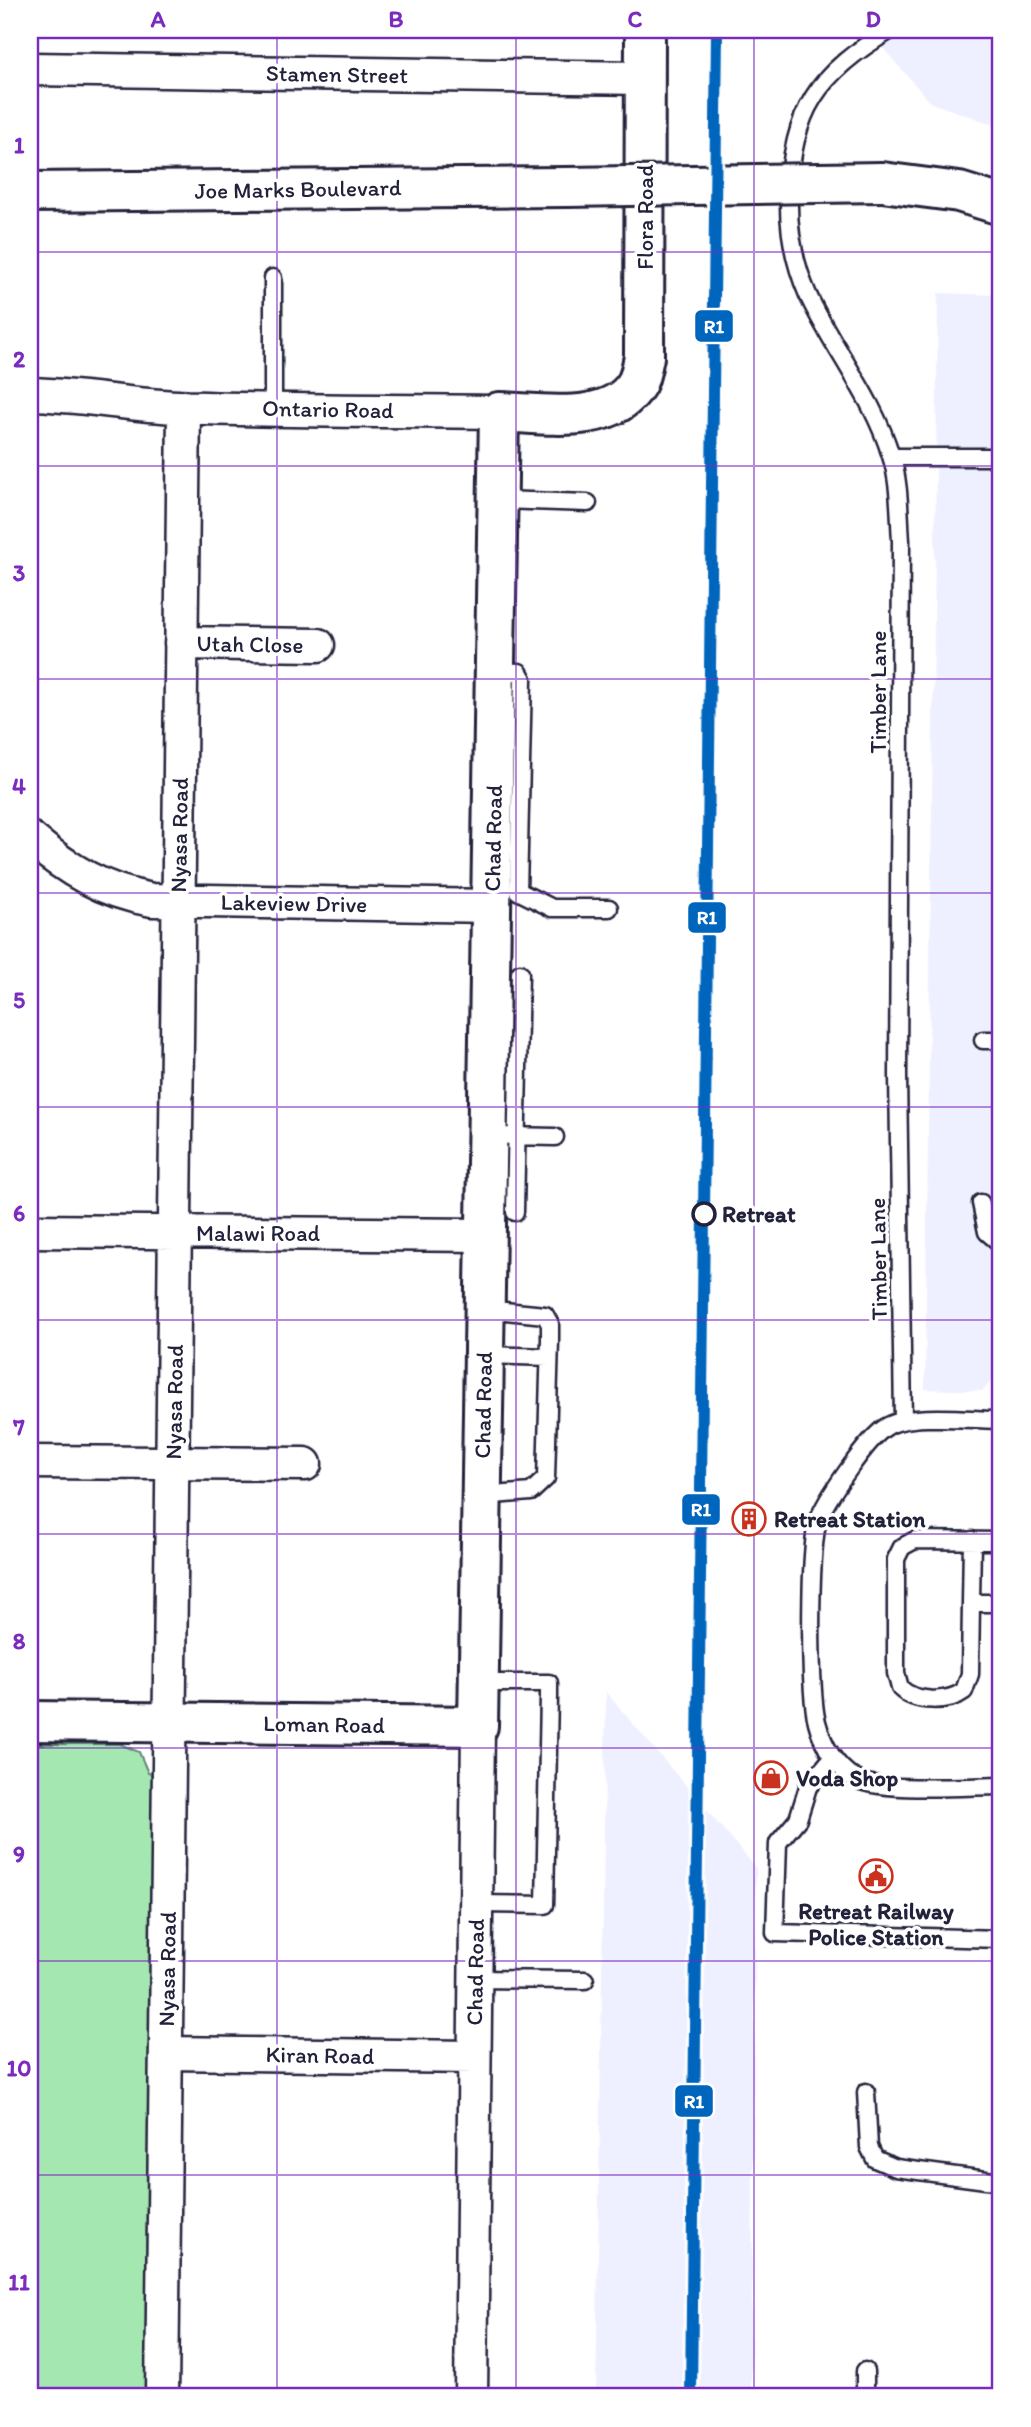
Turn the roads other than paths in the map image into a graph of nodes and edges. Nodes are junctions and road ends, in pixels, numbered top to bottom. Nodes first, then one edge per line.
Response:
1 (645, 30) edge
2 (891, 30) edge
3 (30, 69) edge
4 (645, 78) junction
5 (30, 192) edge
6 (1001, 205) edge
7 (273, 278) dead end
8 (30, 394) edge
9 (624, 398) joint
10 (184, 407) junction
11 (273, 408) junction
12 (499, 412) junction
13 (892, 457) junction
14 (1001, 457) edge
15 (498, 500) junction
16 (588, 503) dead end
17 (181, 643) junction
18 (318, 645) dead end
19 (495, 671) junction
20 (30, 838) edge
21 (179, 901) junction
22 (492, 906) junction
23 (609, 908) dead end
24 (520, 973) dead end
25 (983, 1040) dead end
26 (1001, 1040) edge
27 (502, 1137) junction
28 (555, 1137) dead end
29 (981, 1203) dead end
30 (501, 1223) junction
31 (30, 1231) edge
32 (175, 1232) junction
33 (1001, 1244) edge
34 (485, 1309) junction
35 (484, 1355) junction
36 (549, 1357) junction
37 (903, 1420) junction
38 (1001, 1420) edge
39 (30, 1462) edge
40 (173, 1464) junction
41 (305, 1464) dead end
42 (482, 1496) junction
43 (972, 1540) junction
44 (1001, 1541) edge
45 (971, 1602) junction
46 (1001, 1603) edge
47 (479, 1683) junction
48 (30, 1721) edge
49 (170, 1722) junction
50 (478, 1726) junction
51 (832, 1758) junction
52 (1001, 1786) edge
53 (477, 1904) junction
54 (1001, 1939) edge
55 (475, 1979) junction
56 (585, 1980) dead end
57 (166, 2053) junction
58 (474, 2057) junction
59 (866, 2092) dead end
60 (1001, 2182) edge
61 (865, 2371) dead end
62 (162, 2397) edge
63 (471, 2397) edge
64 (865, 2397) edge

1 - 4 street, Flora Road
2 - 13 lane, Timber Lane
3 - 4 street, Stamen Street
4 - 9 street, Flora Road
5 - 6 street, Joe Marks Boulevard, bridge
7 - 11 lane
8 - 10 street, Ontario Road
9 - 12 street, Ontario Road
10 - 11 street, Ontario Road
10 - 17 street, Nyasa Road
11 - 12 street, Ontario Road
12 - 15 street, Chad Road
13 - 14 lane
13 - 37 lane, Timber Lane
15 - 16 lane
15 - 19 street, Chad Road
17 - 18 street, Utah Close
17 - 21 street, Nyasa Road
19 - 22 street, Chad Road
19 - 23 lane
20 - 21 street, Lakeview Drive
21 - 22 street, Lakeview Drive
21 - 32 street, Nyasa Road
22 - 27 street, Chad Road
24 - 27 lane
25 - 26 lane
27 - 28 lane
27 - 30 street, Chad Road
29 - 33 lane
30 - 32 street, Malawi Road
30 - 34 street, Chad Road
31 - 32 street, Malawi Road
32 - 40 street, Nyasa Road
34 - 35 street, Chad Road
34 - 36 lane
35 - 36 lane
35 - 42 street, Chad Road
36 - 42 lane
37 - 38 lane
37 - 51 lane
39 - 40 street
40 - 41 street
40 - 49 street, Nyasa Road
42 - 47 street, Chad Road
43 - 44 lane
43 - 45 lane
43 - 45 lane
45 - 46 lane
47 - 50 street, Chad Road
47 - 53 lane
48 - 49 street, Loman Road
49 - 50 street, Loman Road
49 - 57 street, Nyasa Road
50 - 53 street, Chad Road
51 - 52 lane
51 - 54 lane
53 - 55 street, Chad Road
55 - 56 lane
55 - 58 street, Chad Road
57 - 58 street, Kiran Road
57 - 62 street, Nyasa Road
58 - 63 street, Chad Road
59 - 60 lane
61 - 64 lane

